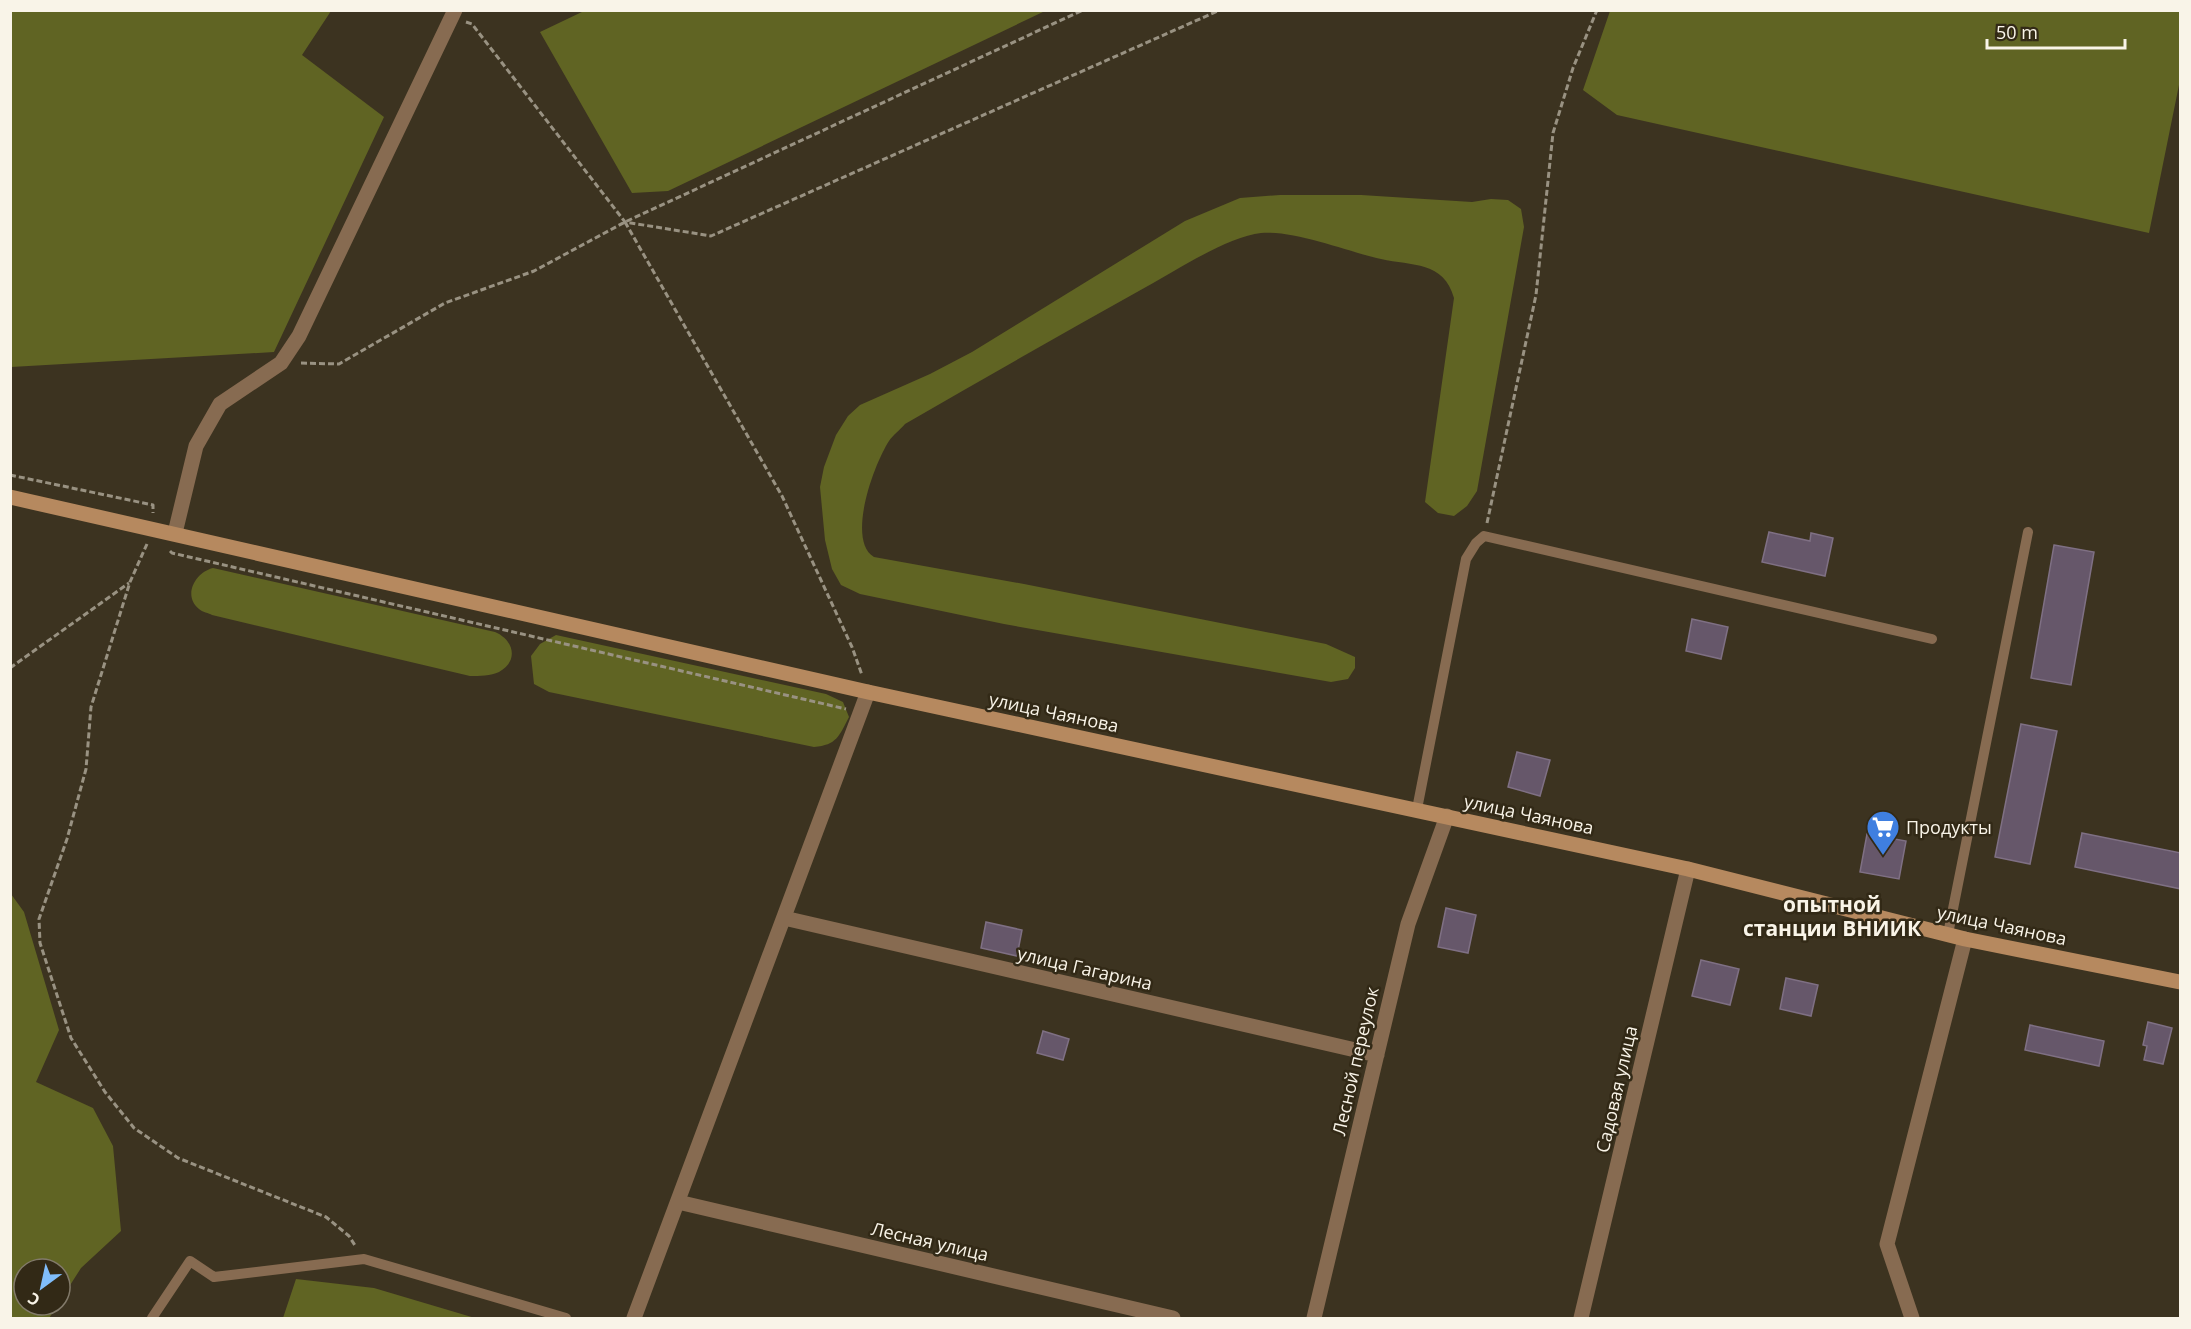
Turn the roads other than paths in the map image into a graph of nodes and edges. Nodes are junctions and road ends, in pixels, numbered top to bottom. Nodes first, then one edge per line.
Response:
1 (454, 14) edge
2 (10, 497) edge
3 (2028, 532) dead end
4 (175, 533) junction
5 (1932, 639) dead end
6 (868, 692) junction
7 (1417, 810) junction
8 (1447, 816) junction
9 (1688, 869) junction
10 (784, 918) junction
11 (1948, 934) junction
12 (1965, 939) junction
13 (2181, 982) edge
14 (1377, 1055) junction
15 (678, 1202) junction
16 (152, 1318) edge
17 (566, 1318) edge
18 (634, 1318) edge
19 (1173, 1318) edge
20 (1314, 1318) edge
21 (1581, 1318) edge
22 (1912, 1318) edge

1 - 4 street
2 - 4 street, улица Чаянова
3 - 11 lane
4 - 6 street, улица Чаянова
5 - 7 lane
6 - 7 street, улица Чаянова
6 - 10 street
7 - 8 street, улица Чаянова
8 - 9 street, улица Чаянова
8 - 14 street, Лесной переулок
9 - 11 street, улица Чаянова
9 - 21 street, Садовая улица
10 - 14 street, улица Гагарина
10 - 15 street
11 - 12 street, улица Чаянова
12 - 13 street, улица Чаянова
12 - 22 street
14 - 20 street, Лесной переулок
15 - 18 street
15 - 19 street, Лесная улица
16 - 17 lane

